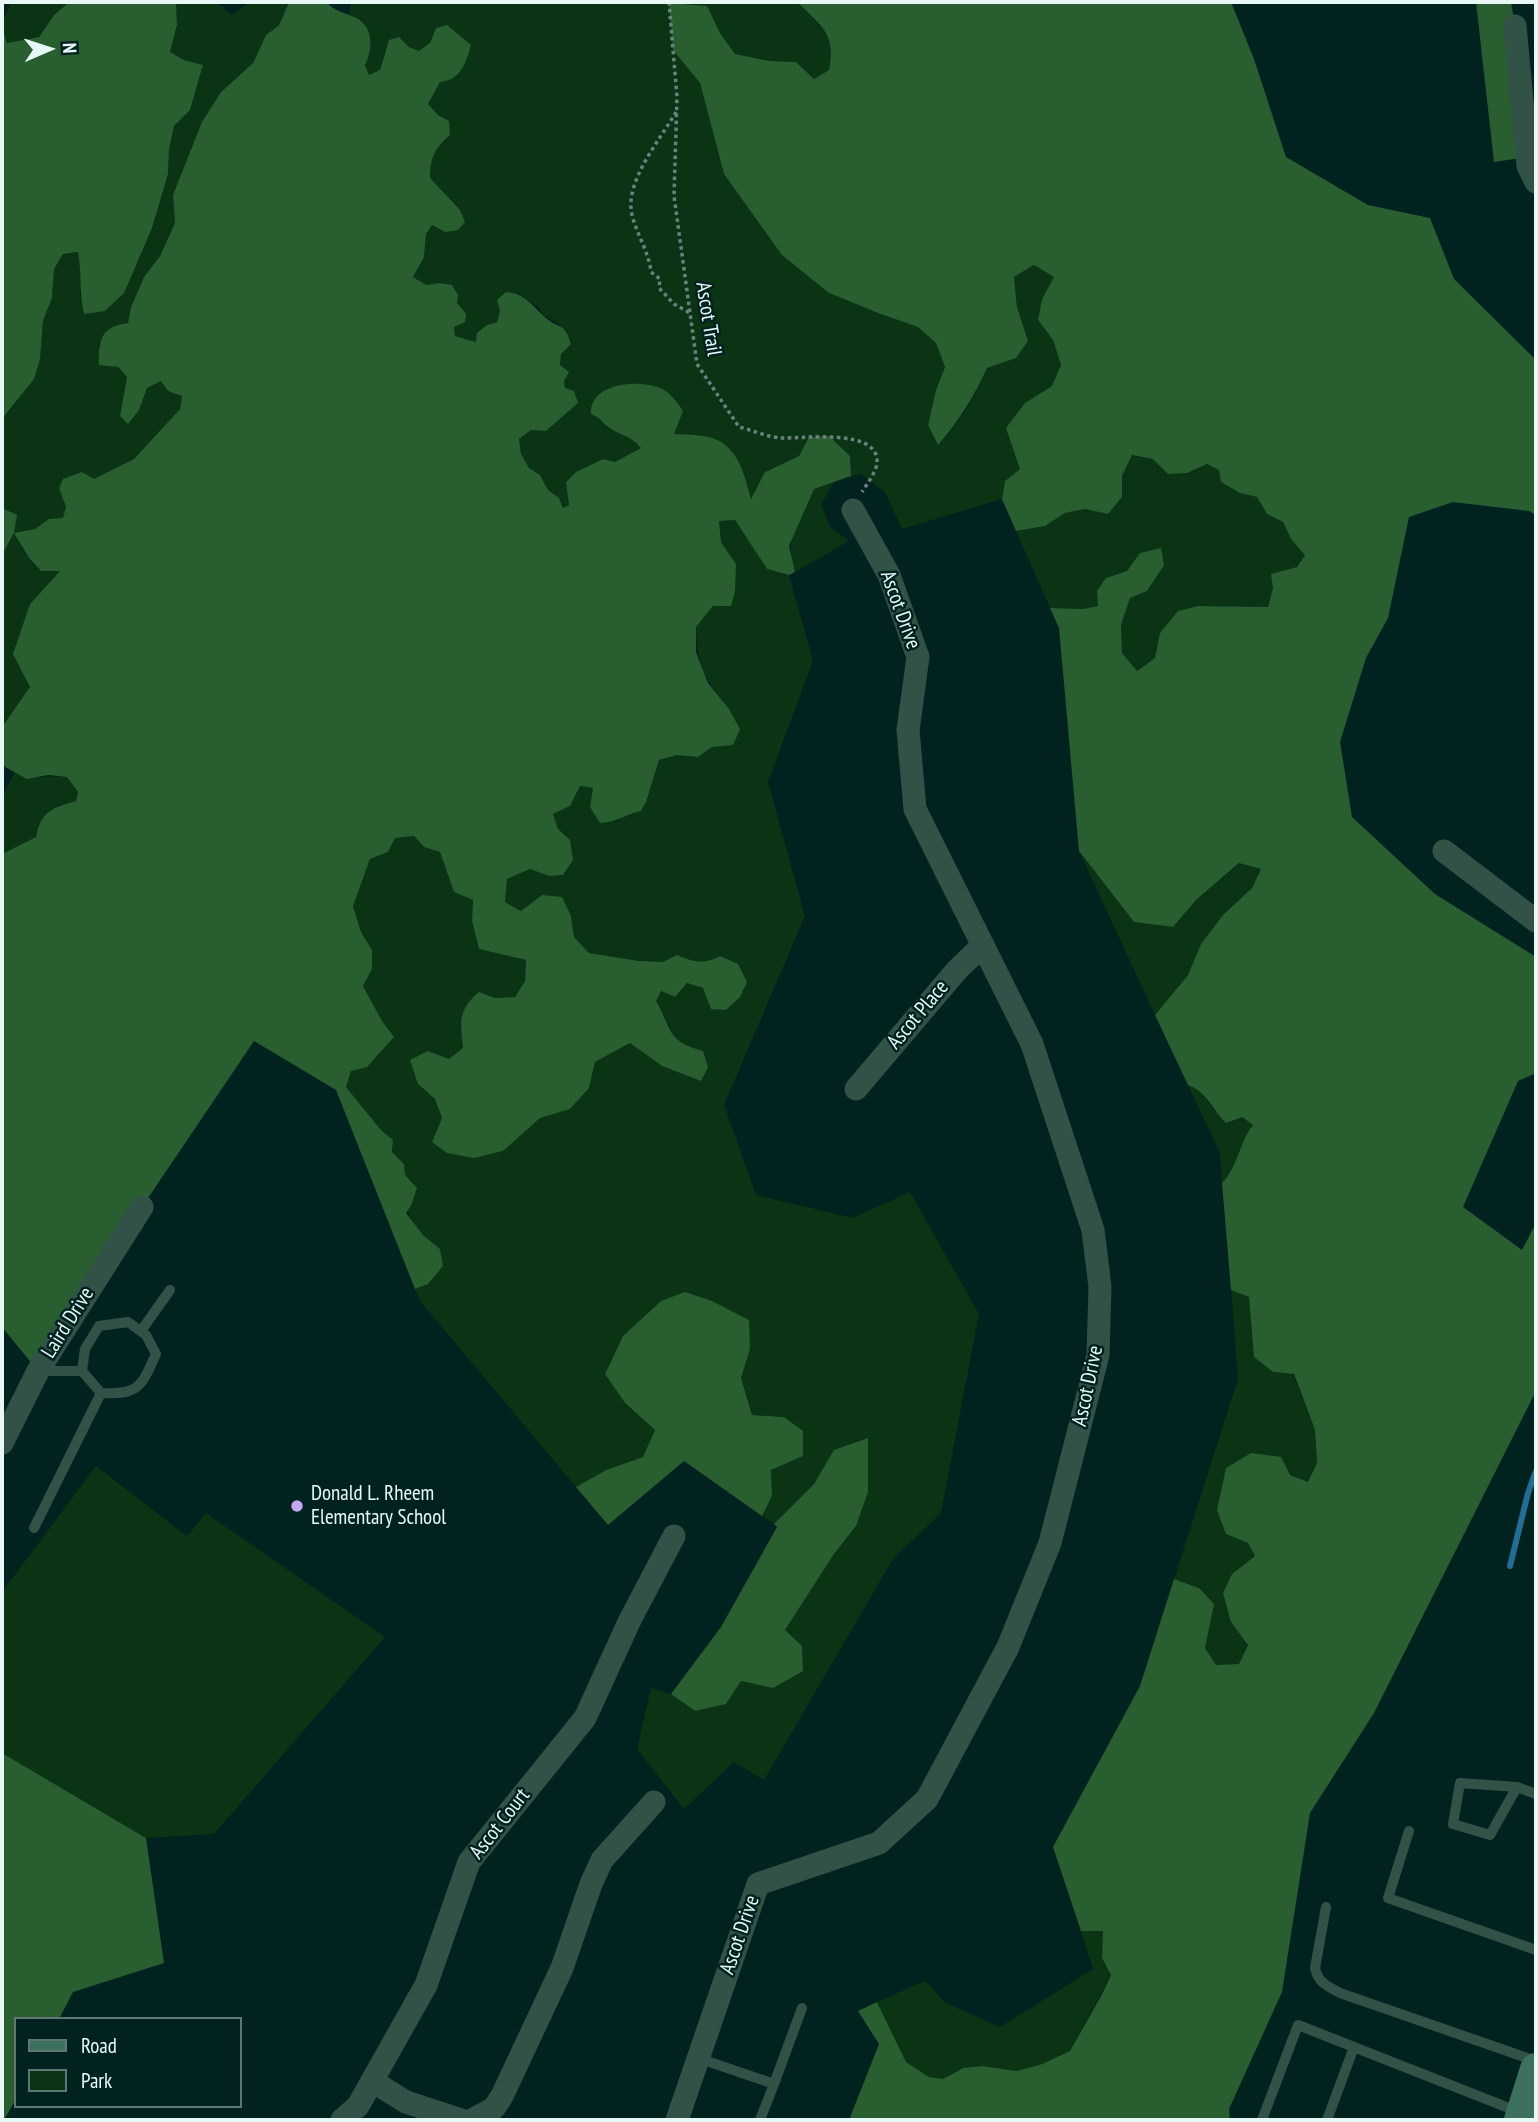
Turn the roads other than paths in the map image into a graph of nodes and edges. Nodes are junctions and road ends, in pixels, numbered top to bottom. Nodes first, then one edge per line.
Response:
1 (1515, 26) dead end
2 (1536, 182) edge
3 (853, 510) road end
4 (1444, 851) dead end
5 (1536, 921) edge
6 (983, 945) junction
7 (856, 1088) dead end
8 (142, 1207) dead end
9 (170, 1290) dead end
10 (141, 1331) junction
11 (38, 1371) junction
12 (82, 1371) junction
13 (101, 1393) junction
14 (2, 1443) edge
15 (34, 1528) dead end
16 (674, 1536) dead end
17 (1517, 1787) junction
18 (1536, 1794) edge
19 (654, 1802) dead end
20 (1409, 1831) dead end
21 (1326, 1907) dead end
22 (1536, 1950) edge
23 (802, 2008) dead end
24 (1354, 2047) junction
25 (698, 2058) junction
26 (1536, 2061) edge
27 (1536, 2069) edge
28 (372, 2081) junction
29 (774, 2084) junction
30 (1521, 2117) edge
31 (342, 2120) edge
32 (461, 2120) edge
33 (472, 2120) edge
34 (677, 2120) edge
35 (761, 2120) edge
36 (1262, 2120) edge
37 (1327, 2120) edge

1 - 2 street
3 - 6 street, Ascot Drive
4 - 5 street
6 - 7 street, Ascot Place
6 - 25 street, Ascot Drive
8 - 11 street, Laird Drive
9 - 10 lane
10 - 12 lane
10 - 13 lane
11 - 12 lane
11 - 14 street, Laird Drive
12 - 13 lane
13 - 15 lane
16 - 28 street, Ascot Court
17 - 17 lane
17 - 18 lane
19 - 33 street
20 - 22 lane
21 - 26 lane
23 - 29 lane
24 - 30 lane
24 - 36 lane
24 - 37 lane
25 - 29 lane
25 - 34 street, Ascot Drive
27 - 30 street
28 - 31 street, Ascot Court
28 - 32 street
29 - 35 lane

